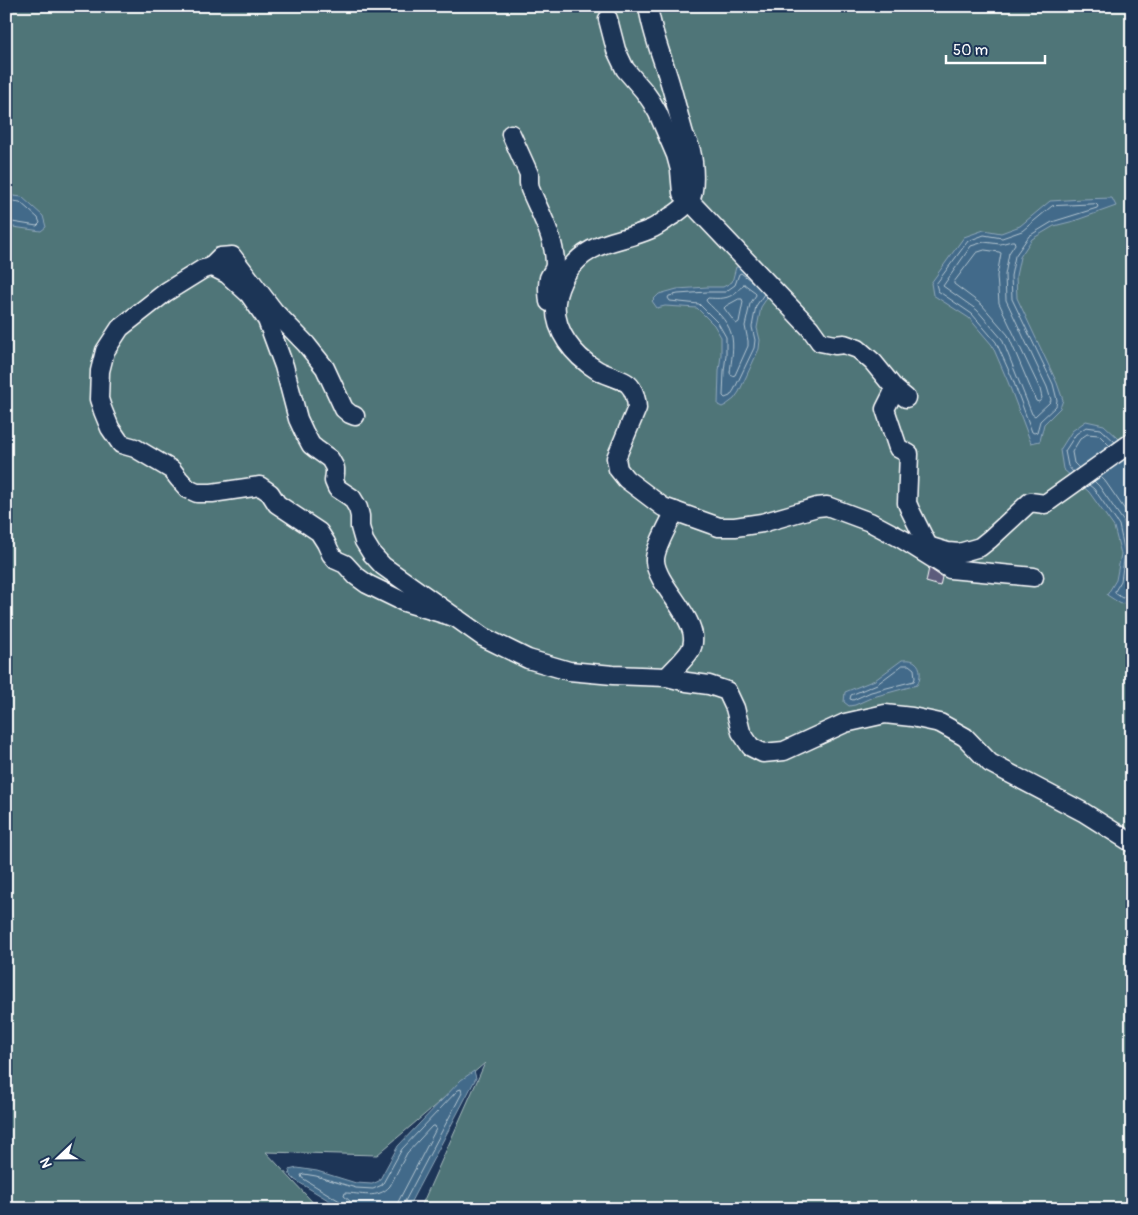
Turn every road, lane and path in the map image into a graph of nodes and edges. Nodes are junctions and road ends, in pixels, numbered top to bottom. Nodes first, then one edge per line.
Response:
1 (648, 6) edge
2 (608, 20) dead end
3 (511, 134) dead end
4 (690, 200) junction
5 (214, 267) junction
6 (557, 315) junction
7 (355, 416) dead end
8 (1132, 442) edge
9 (675, 511) junction
10 (931, 552) junction
11 (1034, 577) dead end
12 (457, 618) junction
13 (667, 677) junction
14 (1132, 842) edge

1 - 4 lane
2 - 4 lane
3 - 6 lane
4 - 6 lane
4 - 10 lane
5 - 7 lane
5 - 12 lane
5 - 12 lane
6 - 9 lane
8 - 10 lane
9 - 10 lane
9 - 13 lane
10 - 11 lane
12 - 13 lane
13 - 14 lane

